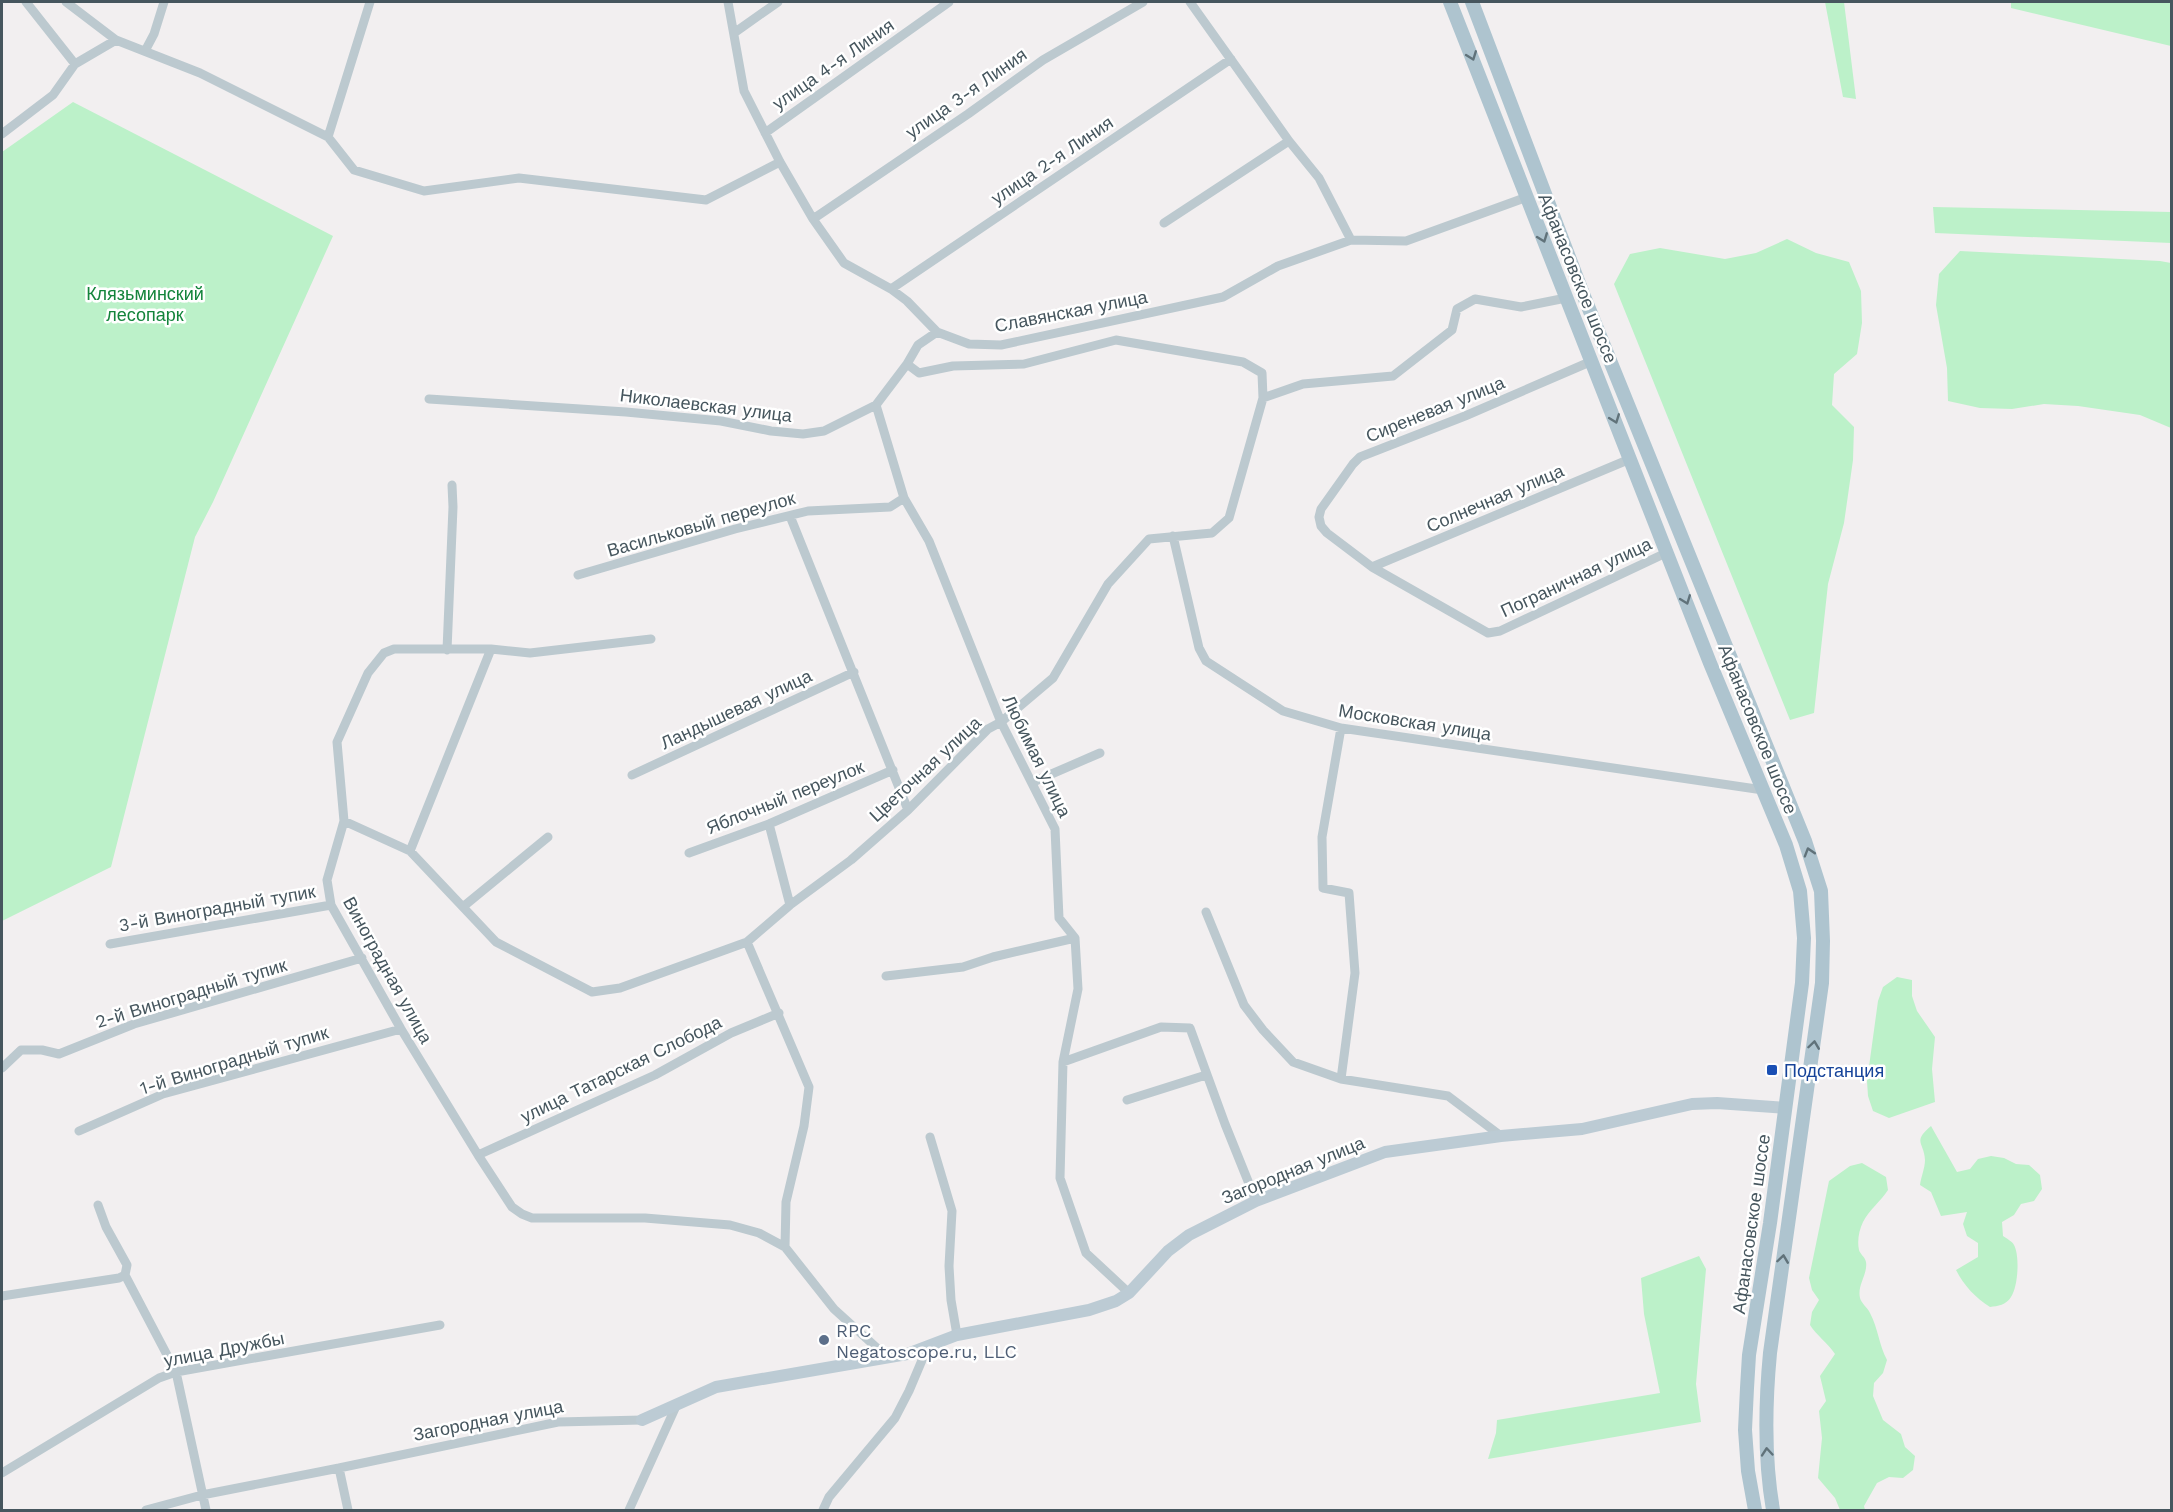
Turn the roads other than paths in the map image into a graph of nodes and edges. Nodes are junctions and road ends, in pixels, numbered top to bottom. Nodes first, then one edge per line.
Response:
1 (26, 2) edge
2 (66, 2) edge
3 (164, 2) edge
4 (370, 2) edge
5 (728, 2) edge
6 (778, 2) edge
7 (949, 2) edge
8 (1143, 2) edge
9 (1190, 2) edge
10 (1450, 2) edge
11 (1472, 2) edge
12 (734, 33) junction
13 (116, 40) junction
14 (145, 51) junction
15 (1231, 59) junction
16 (75, 64) junction
17 (765, 133) junction
18 (2, 134) edge
19 (328, 137) junction
20 (1289, 141) junction
21 (780, 162) junction
22 (1527, 197) junction
23 (813, 219) junction
24 (1164, 224) dead end
25 (1351, 240) junction
26 (891, 289) junction
27 (1566, 298) junction
28 (937, 332) junction
29 (1593, 361) junction
30 (907, 364) junction
31 (429, 399) dead end
32 (1263, 399) junction
33 (876, 405) junction
34 (1630, 459) junction
35 (452, 484) dead end
36 (904, 498) junction
37 (790, 516) junction
38 (1173, 536) junction
39 (1668, 552) junction
40 (1372, 567) junction
41 (578, 575) dead end
42 (651, 639) dead end
43 (491, 649) junction
44 (447, 650) junction
45 (854, 672) junction
46 (1001, 722) junction
47 (1341, 728) junction
48 (1100, 753) dead end
49 (893, 770) junction
50 (632, 775) dead end
51 (1033, 782) junction
52 (1763, 790) junction
53 (908, 810) junction
54 (344, 821) junction
55 (769, 824) junction
56 (548, 837) dead end
57 (410, 852) junction
58 (689, 853) dead end
59 (330, 905) junction
60 (790, 905) junction
61 (464, 906) junction
62 (1206, 912) dead end
63 (1075, 938) junction
64 (747, 942) junction
65 (110, 944) dead end
66 (362, 958) junction
67 (886, 976) dead end
68 (779, 1013) junction
69 (401, 1029) junction
70 (1063, 1062) junction
71 (2, 1068) edge
72 (1206, 1075) junction
73 (1341, 1079) junction
74 (1127, 1100) dead end
75 (1786, 1108) junction
76 (79, 1131) dead end
77 (1502, 1136) junction
78 (930, 1137) dead end
79 (478, 1155) junction
80 (1256, 1201) junction
81 (98, 1205) dead end
82 (785, 1247) junction
83 (126, 1275) junction
84 (1130, 1293) junction
85 (2, 1296) edge
86 (440, 1325) dead end
87 (957, 1335) junction
88 (928, 1346) junction
89 (888, 1358) junction
90 (176, 1372) junction
91 (677, 1404) junction
92 (642, 1420) joint
93 (339, 1468) junction
94 (2, 1473) edge
95 (202, 1495) junction
96 (146, 1510) edge
97 (206, 1510) edge
98 (348, 1510) edge
99 (629, 1510) edge
100 (823, 1510) edge
101 (1755, 1510) edge
102 (1773, 1510) edge

1 - 16 street
2 - 13 street
3 - 14 street
4 - 19 street
5 - 12 street, Славянская улица
6 - 12 street
7 - 17 street, улица 4-я Линия
8 - 23 street, улица 3-я Линия
9 - 15 street
10 -> 22 main road, Афанасовское шоссе
102 -> 11 main road, Афанасовское шоссе
12 - 17 street, Славянская улица
13 - 14 street
13 - 16 street
14 - 19 street
15 - 20 street
15 - 26 street, улица 2-я Линия
16 - 18 street
17 - 21 street, Славянская улица
19 - 21 street
20 - 24 street
20 - 25 street
21 - 23 street, Славянская улица
22 - 25 street, Славянская улица
22 -> 27 main road, Афанасовское шоссе
23 - 26 street, Славянская улица
25 - 28 street, Славянская улица
26 - 28 street, Славянская улица
27 - 29 main road, Афанасовское шоссе
27 - 32 street
28 - 30 street, Николаевская улица
29 -> 34 main road, Афанасовское шоссе
29 - 40 street, Сиреневая улица
30 - 32 street
30 - 33 street, Николаевская улица
31 - 33 street, Николаевская улица
32 - 38 street, Цветочная улица
33 - 36 street, Любимая улица
34 - 39 main road, Афанасовское шоссе
34 - 40 street, Солнечная улица
35 - 44 street
36 - 37 street, Васильковый переулок
36 - 46 street, Любимая улица
37 - 41 street, Васильковый переулок
37 - 45 street
38 - 46 street, Цветочная улица
38 - 47 street, Московская улица
39 - 40 street, Пограничная улица
39 -> 52 main road, Афанасовское шоссе
42 - 43 street, Виноградная улица
43 - 44 street, Виноградная улица
43 - 57 street
44 - 54 street, Виноградная улица
45 - 49 street
45 - 50 street, Ландышевая улица
46 - 51 street, Любимая улица
46 - 53 street, Цветочная улица
47 - 52 street, Московская улица
47 - 73 street
48 - 51 street
49 - 53 street
49 - 55 street, Яблочный переулок
51 - 63 street, Любимая улица
52 - 75 main road, Афанасовское шоссе
53 - 60 street, Цветочная улица
54 - 57 street
54 - 59 street, Виноградная улица
55 - 58 street, Яблочный переулок
55 - 60 street
56 - 61 street
57 - 61 street
59 - 65 street, 3-й Виноградный тупик
59 - 66 street, Виноградная улица
60 - 64 street, Цветочная улица
61 - 64 street
62 - 73 street
63 - 67 street
63 - 70 street
64 - 68 street
66 - 69 street, Виноградная улица
66 - 71 street, 2-й Виноградный тупик
68 - 79 street, улица Татарская Слобода
68 - 82 street
69 - 76 street, 1-й Виноградный тупик
69 - 79 street, Виноградная улица
70 - 72 street
70 - 84 street
72 - 74 street
72 - 80 street
73 - 77 street
75 - 77 street, Загородная улица
75 - 101 main road, Афанасовское шоссе
77 - 80 street, Загородная улица
78 - 87 street
79 - 82 street, Виноградная улица
80 - 84 street, Загородная улица
81 - 83 street
82 - 89 street
83 - 85 street
83 - 90 street
84 - 87 street, Загородная улица
86 - 90 street, улица Дружбы
87 - 88 street, Загородная улица
88 - 89 street, Загородная улица
88 - 100 street
89 - 91 street, Загородная улица
90 - 94 street, улица Дружбы
90 - 95 street
91 - 92 street, Загородная улица
91 - 99 street
92 - 93 street, Загородная улица
93 - 95 street, Загородная улица
93 - 98 street
95 - 96 street, Загородная улица
95 - 97 street

